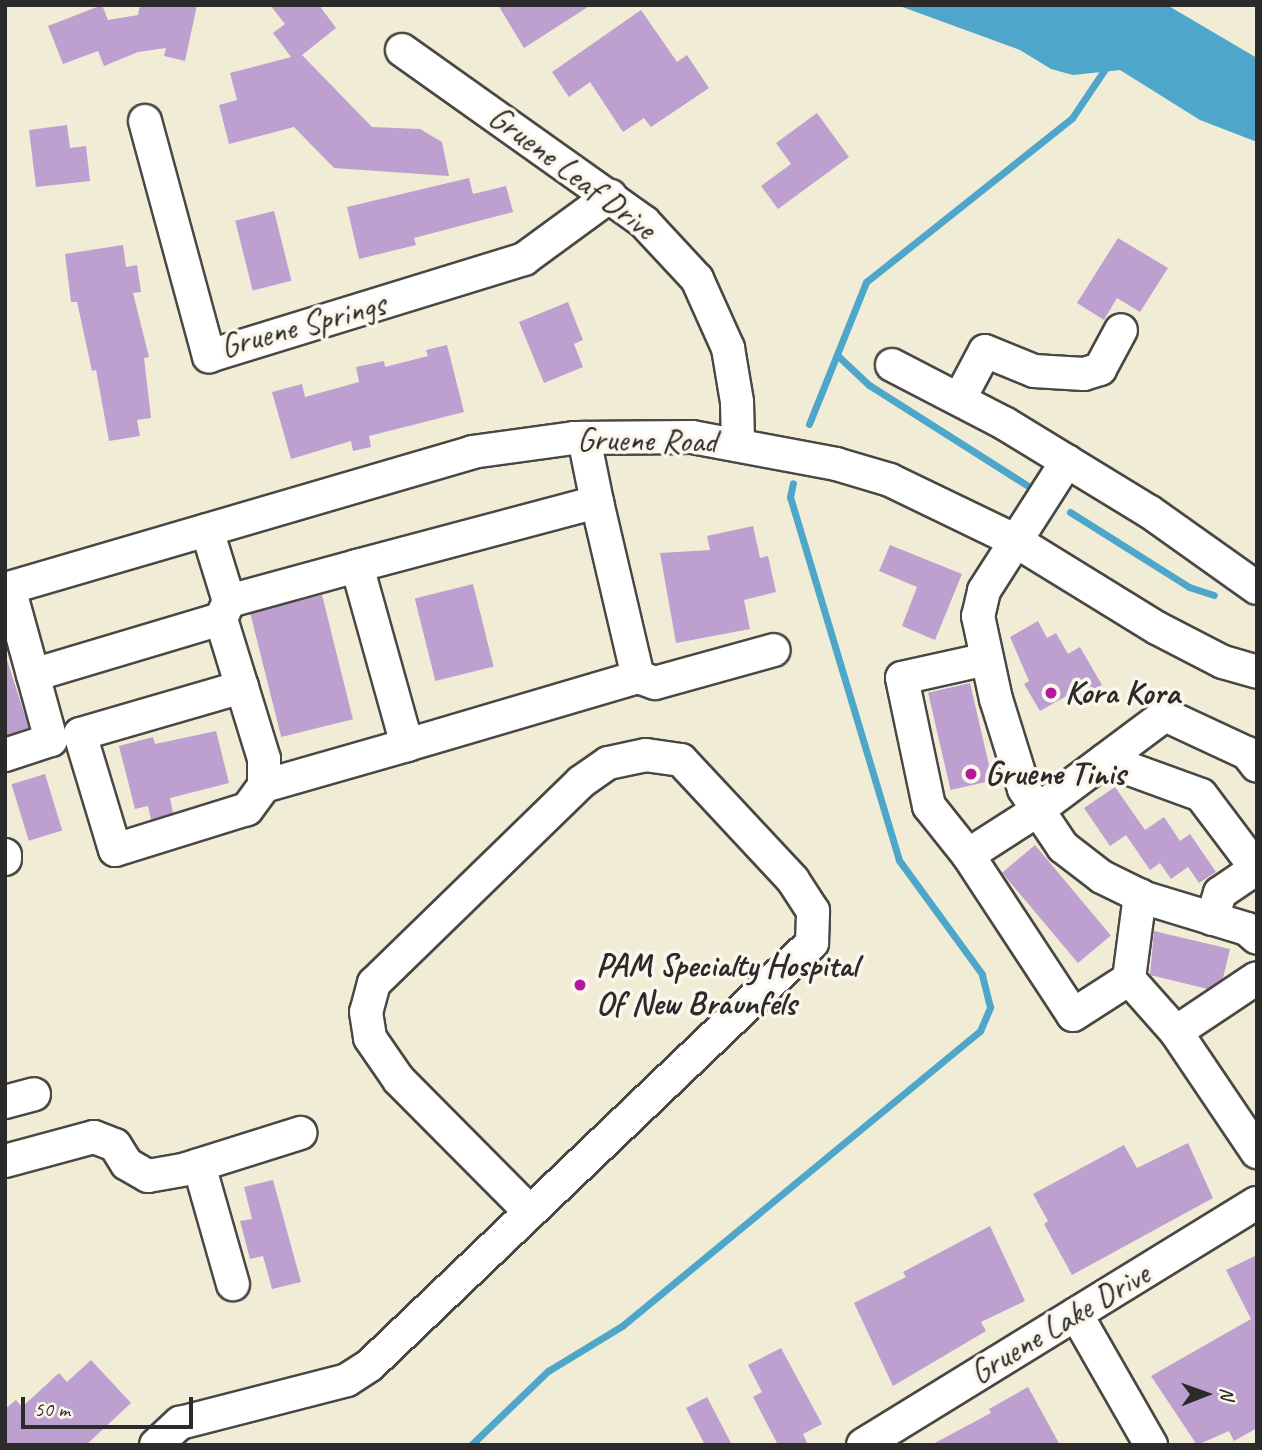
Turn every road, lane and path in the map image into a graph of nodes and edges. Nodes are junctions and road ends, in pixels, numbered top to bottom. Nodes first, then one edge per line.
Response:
1 (402, 50) dead end
2 (145, 121) dead end
3 (610, 196) junction
4 (1121, 330) dead end
5 (892, 365) dead end
6 (960, 398) junction
7 (584, 438) junction
8 (738, 443) junction
9 (1067, 461) junction
10 (597, 502) junction
11 (207, 530) junction
12 (1014, 540) junction
13 (357, 566) junction
14 (1257, 588) edge
15 (7, 589) edge
16 (225, 610) junction
17 (774, 650) dead end
18 (987, 659) junction
19 (1257, 672) edge
20 (33, 675) junction
21 (638, 677) junction
22 (242, 687) junction
23 (407, 745) junction
24 (5, 755) edge
25 (1105, 760) junction
26 (1257, 766) edge
27 (264, 786) junction
28 (1038, 810) junction
29 (968, 855) junction
30 (1256, 868) edge
31 (1140, 895) junction
32 (1212, 919) junction
33 (1257, 938) edge
34 (1257, 978) edge
35 (1129, 979) junction
36 (1176, 1032) junction
37 (300, 1133) dead end
38 (1257, 1152) edge
39 (5, 1161) edge
40 (199, 1165) junction
41 (1257, 1203) edge
42 (530, 1212) junction
43 (233, 1284) dead end
44 (1076, 1314) junction
45 (1147, 1443) edge
46 (156, 1445) edge
47 (863, 1445) edge

1 - 3 street, Gruene Leaf Drive
2 - 3 street, Gruene Springs
3 - 8 street, Gruene Leaf Drive
4 - 6 street
5 - 6 street
6 - 9 street
7 - 8 street, Gruene Road
7 - 10 street
7 - 11 street, Gruene Road
8 - 12 street, Gruene Road
9 - 12 street
9 - 14 street
10 - 13 street
10 - 21 street
11 - 15 street, Gruene Road
11 - 16 street
12 - 18 street
12 - 19 street, Gruene Road
13 - 16 street
13 - 23 street
15 - 20 street
16 - 20 street
16 - 22 street
17 - 21 street
18 - 28 street
18 - 29 street
20 - 24 street
21 - 23 street
22 - 27 street
22 - 27 street
23 - 27 street
25 - 26 street
25 - 28 street
25 - 30 street
28 - 29 street
28 - 31 street
29 - 35 street
30 - 32 street
31 - 32 street
31 - 35 street
32 - 33 street
34 - 36 street
35 - 36 street
36 - 38 street
37 - 40 street
39 - 40 street
40 - 43 street
41 - 44 street, Gruene Lake Drive
42 - 42 street
42 - 46 street
44 - 45 street
44 - 47 street, Gruene Lake Drive

